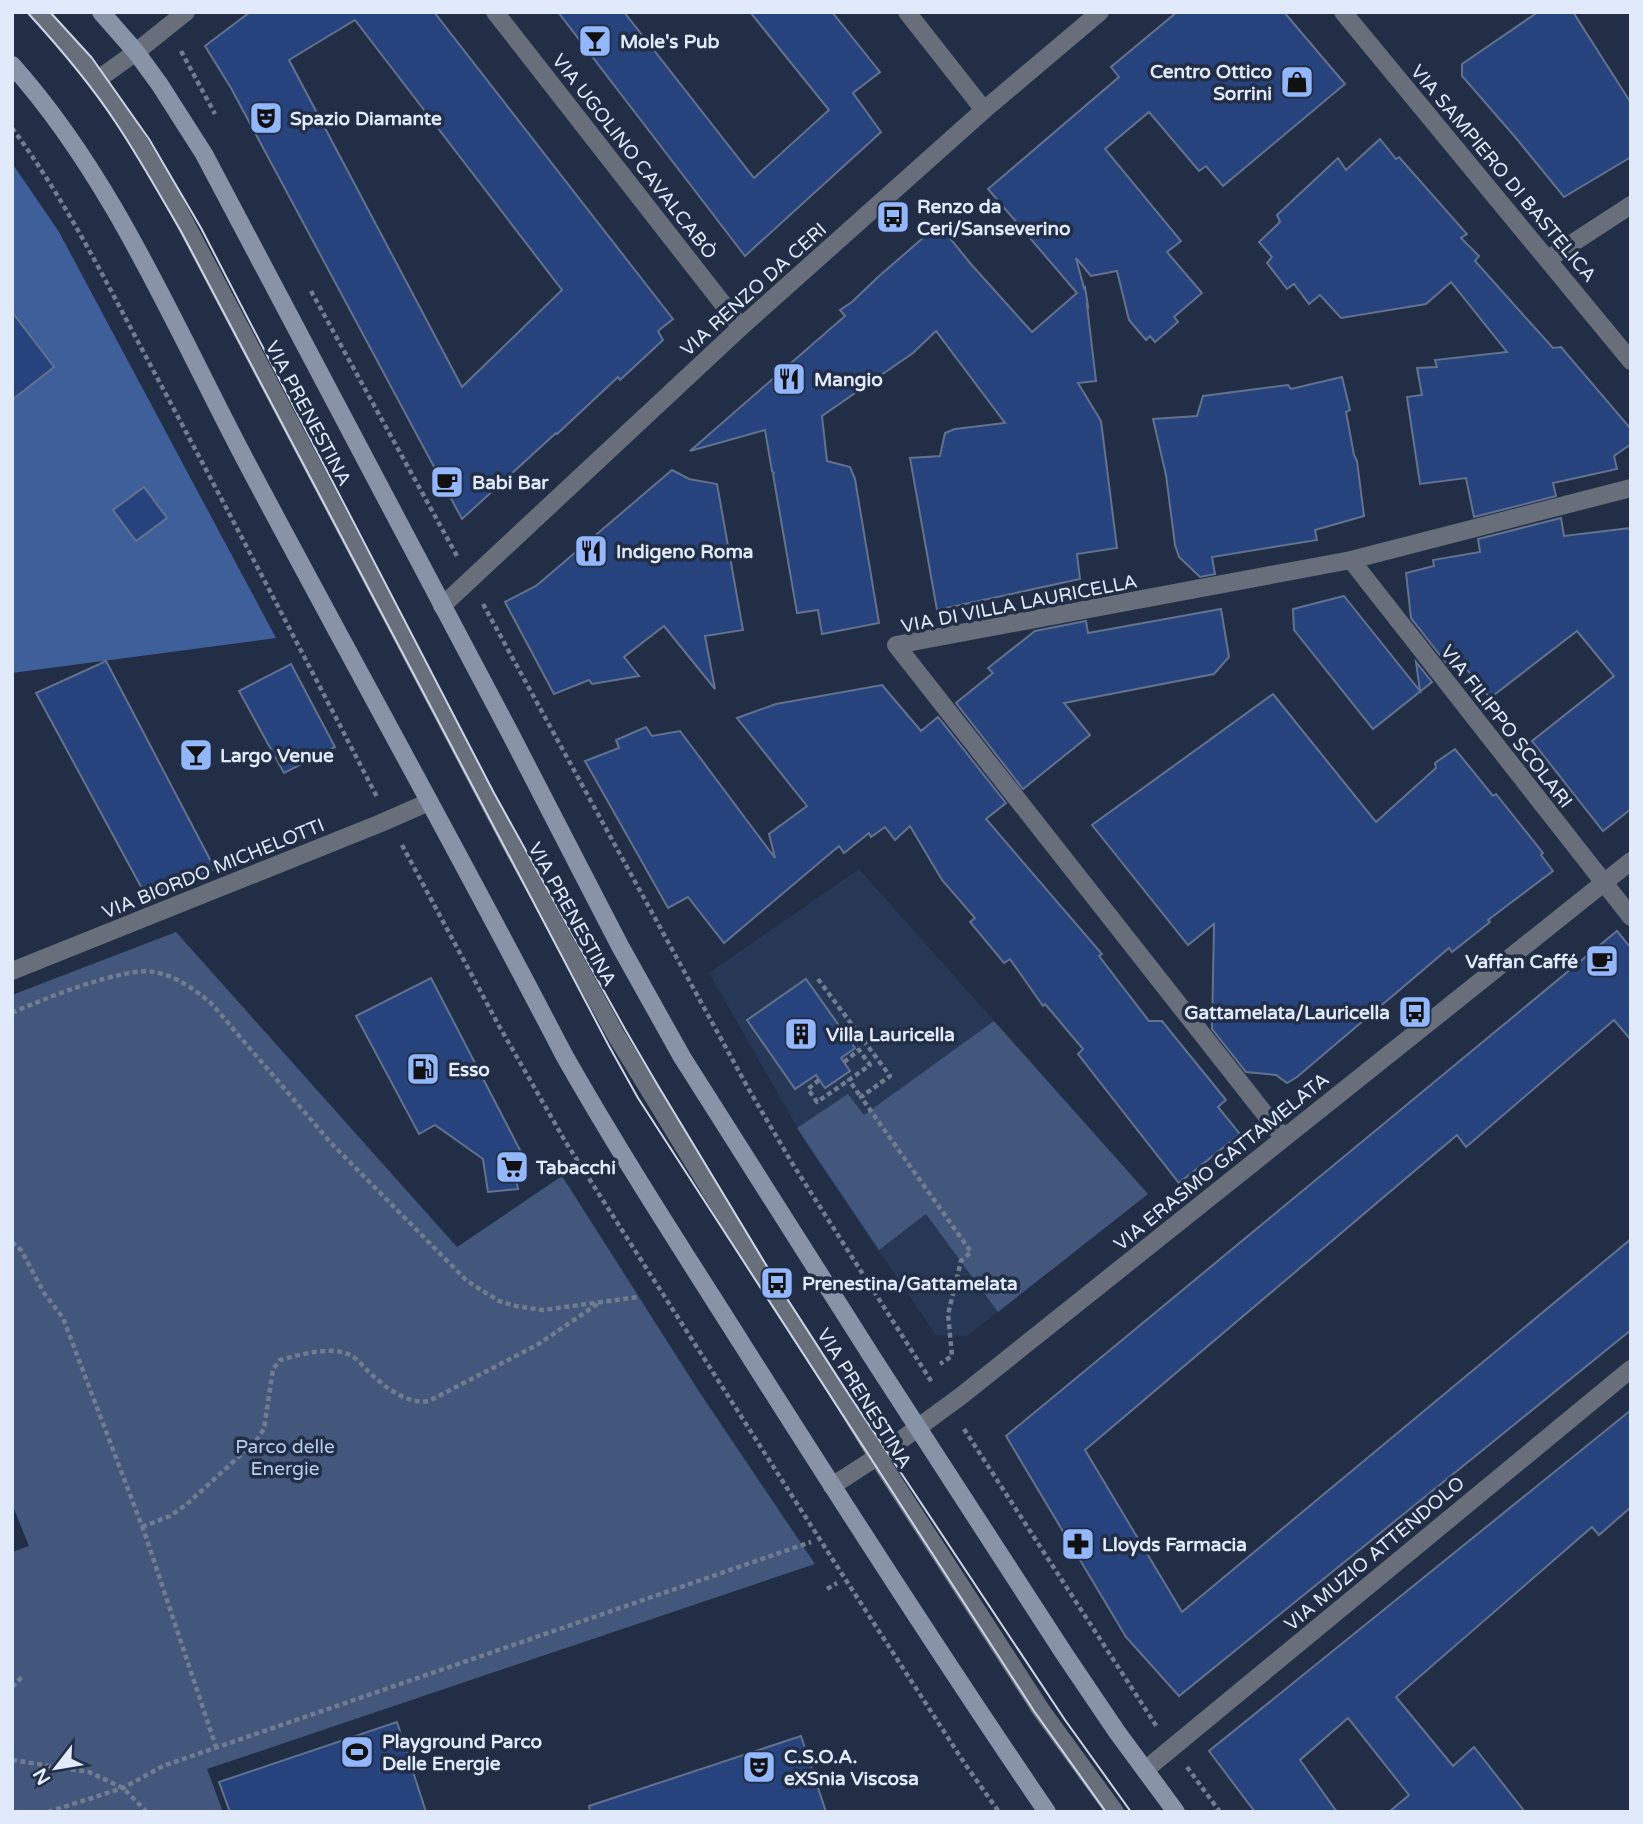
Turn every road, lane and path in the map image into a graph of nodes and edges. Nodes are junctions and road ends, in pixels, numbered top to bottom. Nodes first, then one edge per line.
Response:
1 (38, 12) edge
2 (101, 12) edge
3 (186, 12) edge
4 (495, 12) edge
5 (907, 12) edge
6 (1100, 12) edge
7 (1343, 12) edge
8 (136, 52) junction
9 (182, 53) dead end
10 (12, 65) edge
11 (97, 80) junction
12 (984, 110) junction
13 (221, 125) dead end
14 (1631, 205) edge
15 (1548, 259) junction
16 (307, 282) dead end
17 (741, 327) junction
18 (1631, 361) edge
19 (1631, 488) edge
20 (445, 536) dead end
21 (1351, 560) junction
22 (442, 606) junction
23 (485, 607) dead end
24 (429, 802) junction
25 (1631, 861) edge
26 (1604, 883) junction
27 (1631, 917) edge
28 (12, 971) edge
29 (818, 979) dead end
30 (12, 1013) edge
31 (844, 1062) dead end
32 (819, 1080) dead end
33 (849, 1080) junction
34 (861, 1097) junction
35 (1283, 1137) junction
36 (12, 1242) edge
37 (638, 1297) dead end
38 (603, 1301) junction
39 (940, 1364) dead end
40 (1631, 1369) edge
41 (930, 1379) dead end
42 (918, 1428) junction
43 (969, 1437) dead end
44 (877, 1457) junction
45 (832, 1486) junction
46 (142, 1527) junction
47 (811, 1542) dead end
48 (836, 1583) dead end
49 (827, 1589) dead end
50 (23, 1676) dead end
51 (12, 1687) edge
52 (1148, 1716) dead end
53 (216, 1747) junction
54 (12, 1760) edge
55 (1183, 1761) dead end
56 (1144, 1770) junction
57 (123, 1788) junction
58 (48, 1812) edge
59 (147, 1812) edge
60 (1047, 1812) edge
61 (1115, 1812) edge
62 (1176, 1812) edge
63 (1220, 1812) edge

1 - 11 street, VIA PRENESTINA
2 - 8 main road, VIA PRENESTINA
3 - 8 street
4 - 17 street, VIA UGOLINO CAVALCABÒ
5 - 12 street
6 - 12 street, VIA RENZO DA CERI
7 - 15 street, VIA SAMPIERO DI BASTELICA
8 - 11 street
8 - 22 main road, VIA PRENESTINA
9 - 13 path
10 - 24 main road
11 - 44 street, VIA PRENESTINA
12 - 17 street, VIA RENZO DA CERI
14 - 15 street
15 - 18 street, VIA SAMPIERO DI BASTELICA
16 - 20 path
17 - 22 street, VIA RENZO DA CERI
19 - 21 street, VIA DI VILLA LAURICELLA
21 - 26 street, VIA FILIPPO SCOLARI
21 - 35 street, VIA DI VILLA LAURICELLA
22 - 42 main road, VIA PRENESTINA
23 - 41 path
24 - 28 street, VIA BIORDO MICHELOTTI
24 - 45 main road
25 - 26 street, VIA ERASMO GATTAMELATA
26 - 27 street, VIA FILIPPO SCOLARI
26 - 35 street, VIA ERASMO GATTAMELATA
29 - 34 path
30 - 38 path
31 - 33 path
32 - 33 path
33 - 34 path
34 - 39 path
35 - 42 street, VIA ERASMO GATTAMELATA
36 - 46 path
37 - 38 path
38 - 46 path
40 - 56 street, VIA MUZIO ATTENDOLO
42 - 44 street, VIA ERASMO GATTAMELATA
42 - 56 main road, VIA PRENESTINA
43 - 52 path
44 - 45 street, VIA ERASMO GATTAMELATA
44 - 61 street, VIA PRENESTINA
45 - 60 main road
46 - 53 path
47 - 53 path
48 - 49 path
50 - 51 path
53 - 57 path
54 - 57 path
55 - 63 path
56 - 62 main road, VIA PRENESTINA
57 - 58 path
57 - 59 path

